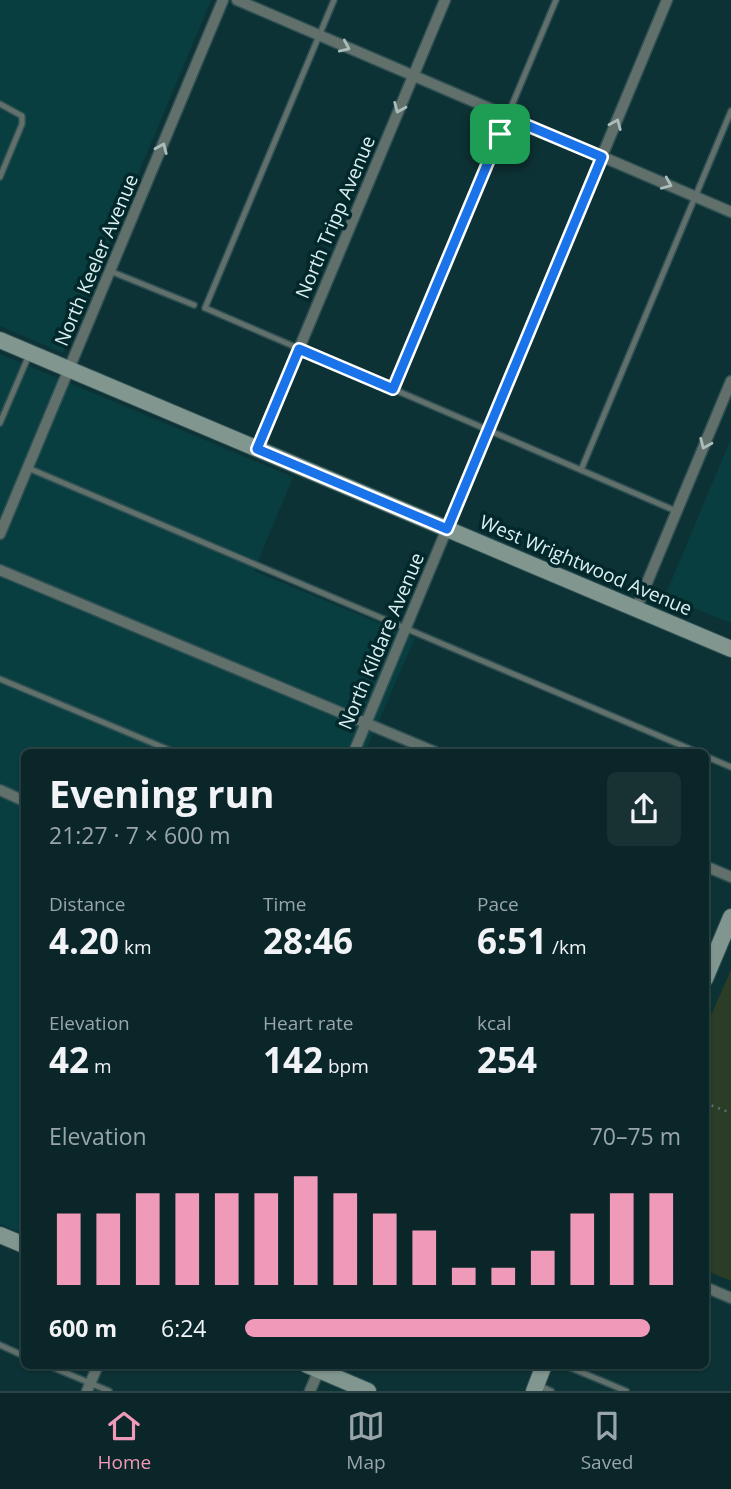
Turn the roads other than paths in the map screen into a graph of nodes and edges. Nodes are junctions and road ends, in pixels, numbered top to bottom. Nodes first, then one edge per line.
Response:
1 (223, 0) edge
2 (237, 0) edge
3 (334, 0) edge
4 (445, 0) edge
5 (556, 0) edge
6 (667, 0) edge
7 (319, 36) junction
8 (413, 76) junction
9 (0, 104) edge
10 (731, 111) edge
11 (507, 117) junction
12 (602, 157) junction
13 (0, 177) edge
14 (695, 197) junction
15 (731, 212) edge
16 (110, 271) junction
17 (194, 305) dead end
18 (0, 340) edge
19 (299, 349) junction
20 (30, 352) junction
21 (69, 369) junction
22 (731, 381) edge
23 (393, 389) junction
24 (0, 424) edge
25 (488, 430) junction
26 (257, 449) junction
27 (28, 468) junction
28 (582, 470) junction
29 (677, 511) junction
30 (447, 529) junction
31 (0, 534) edge
32 (0, 570) edge
33 (636, 609) junction
34 (406, 628) junction
35 (731, 649) edge
36 (0, 679) edge
37 (366, 723) junction
38 (167, 749) edge
39 (355, 749) edge
40 (428, 749) edge
41 (690, 749) edge
42 (709, 758) edge
43 (731, 767) edge
44 (0, 790) edge
45 (21, 799) edge
46 (709, 868) edge
47 (731, 877) edge
48 (731, 917) edge
49 (709, 969) edge
50 (0, 1235) edge
51 (21, 1244) edge
52 (709, 1289) edge
53 (731, 1298) edge
54 (0, 1345) edge
55 (21, 1355) edge
56 (54, 1369) edge
57 (96, 1369) edge
58 (313, 1369) edge
59 (318, 1369) edge
60 (543, 1369) edge
61 (574, 1369) edge
62 (88, 1387) edge
63 (540, 1389) edge
64 (109, 1391) edge
65 (310, 1391) edge
66 (368, 1391) edge
67 (626, 1391) edge

16 -> 1 street, North Keeler Avenue
2 - 7 street
3 - 7 lane
4 - 8 street, North Tripp Avenue
5 - 11 lane
12 -> 6 street, North Kildare Avenue
7 -> 8 street
7 - 19 lane
8 - 11 street
8 -> 19 street, North Tripp Avenue
9 - 13 lane
10 - 14 lane
11 - 12 street
11 - 23 lane
12 -> 14 street
12 - 25 street, North Kildare Avenue
14 - 15 street
14 - 28 lane
16 - 17 lane
16 - 21 street, North Keeler Avenue
18 - 20 street, West Wrightwood Avenue
19 - 23 lane
19 - 26 street, North Tripp Avenue
20 - 21 street, West Wrightwood Avenue
20 - 24 lane
21 - 26 street, West Wrightwood Avenue
21 - 27 street, North Keeler Avenue
22 -> 29 street
23 - 25 lane
25 - 28 lane
25 - 30 street, North Kildare Avenue
26 - 30 street, West Wrightwood Avenue
27 - 31 street, North Keeler Avenue
27 - 34 lane
28 - 29 lane
29 - 33 street
30 - 33 street, West Wrightwood Avenue
30 - 34 street, North Kildare Avenue
32 - 37 street
33 - 35 street, West Wrightwood Avenue
34 - 37 street, North Kildare Avenue
34 - 41 lane
36 - 38 lane
37 - 39 street, North Kildare Avenue
37 - 40 street
42 - 43 lane
44 - 45 street
46 - 47 street
48 - 49 street
50 - 51 street
52 - 53 street
54 - 55 lane
56 - 62 lane
57 - 62 street
58 - 65 street
59 - 66 street
60 - 63 street
61 - 67 lane
62 - 64 lane

